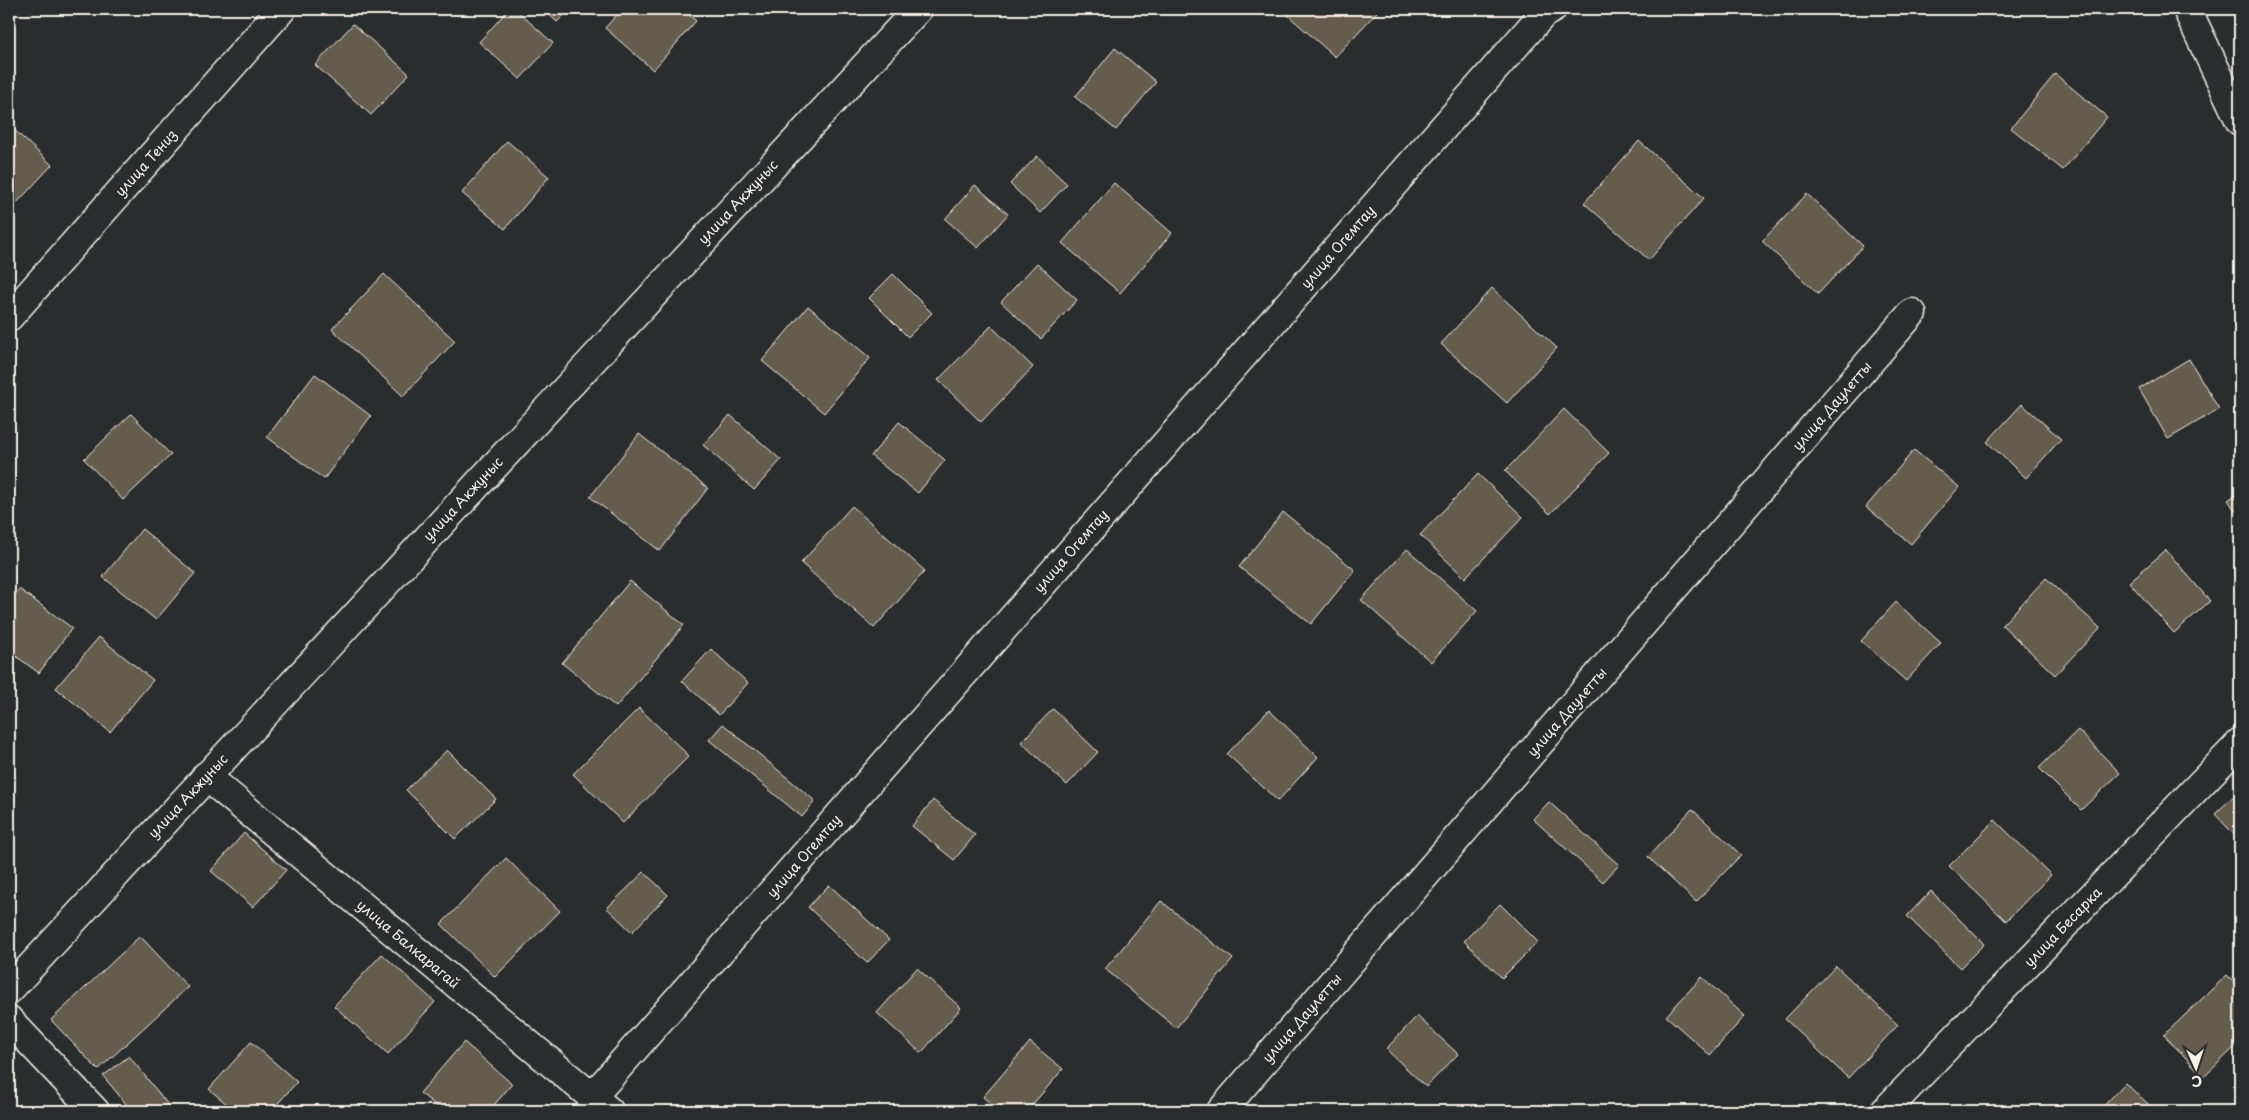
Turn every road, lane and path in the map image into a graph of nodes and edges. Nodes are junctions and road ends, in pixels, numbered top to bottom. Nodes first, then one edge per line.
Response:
1 (282, 9) edge
2 (918, 9) edge
3 (1552, 9) edge
4 (2187, 9) edge
5 (2240, 121) edge
6 (1912, 313) dead end
7 (9, 317) edge
8 (2240, 743) edge
9 (206, 776) junction
10 (9, 990) edge
11 (9, 1020) edge
12 (600, 1104) edge
13 (94, 1111) edge
14 (1221, 1111) edge
15 (1885, 1111) edge

1 - 7 street, улица Тениз
2 - 9 street, улица Акжуныс
3 - 12 street, улица Огемтау
4 - 5 street
6 - 14 street, улица Даулетты
8 - 15 street, улица Бесарка
9 - 10 street, улица Акжуныс
9 - 12 street, улица Балкарагай
11 - 13 street

